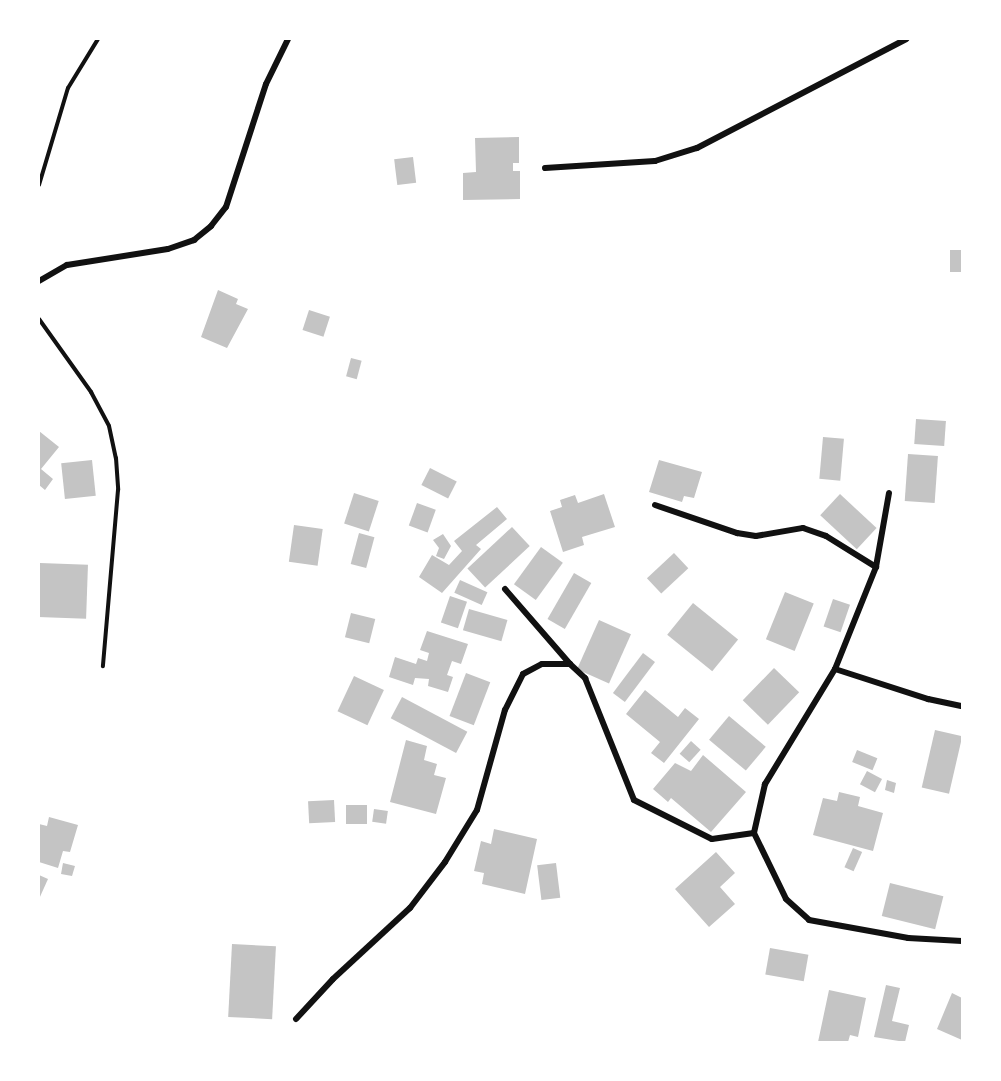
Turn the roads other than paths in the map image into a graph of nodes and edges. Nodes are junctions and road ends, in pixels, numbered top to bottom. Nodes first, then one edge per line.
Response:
1 (288, 39) edge
2 (906, 39) edge
3 (545, 168) dead end
4 (39, 281) edge
5 (889, 493) dead end
6 (655, 505) dead end
7 (876, 567) junction
8 (505, 589) dead end
9 (570, 664) junction
10 (835, 669) junction
11 (962, 706) edge
12 (754, 833) junction
13 (962, 941) edge
14 (296, 1019) dead end

1 - 4 street
2 - 3 street
5 - 7 street
6 - 7 street
7 - 10 street
8 - 9 street
9 - 12 street
9 - 14 street
10 - 11 street
10 - 12 street
12 - 13 street

